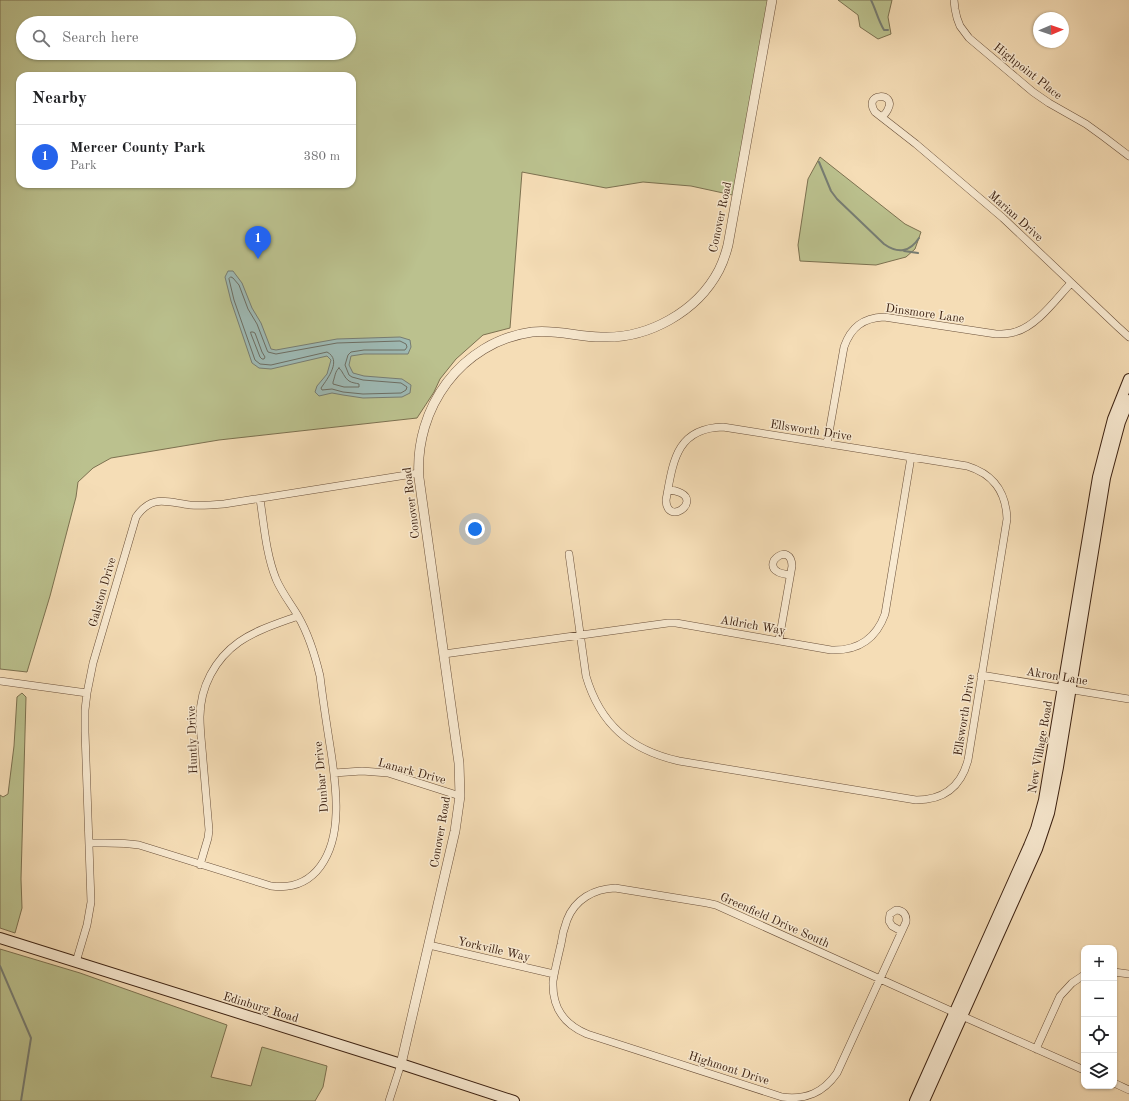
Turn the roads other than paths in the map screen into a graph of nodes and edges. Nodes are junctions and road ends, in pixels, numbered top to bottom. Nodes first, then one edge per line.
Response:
1 (772, 0) edge
2 (954, 0) edge
3 (882, 117) dead end
4 (1129, 156) edge
5 (1072, 283) junction
6 (1129, 337) edge
7 (1129, 379) edge
8 (1129, 400) edge
9 (827, 444) junction
10 (911, 457) junction
11 (418, 473) junction
12 (668, 490) dead end
13 (260, 499) junction
14 (569, 554) dead end
15 (790, 575) dead end
16 (298, 616) junction
17 (580, 635) junction
18 (779, 640) junction
19 (444, 654) junction
20 (981, 675) junction
21 (0, 682) edge
22 (1067, 689) junction
23 (87, 693) junction
24 (1129, 699) edge
25 (334, 773) junction
26 (460, 796) junction
27 (89, 843) junction
28 (200, 865) junction
29 (901, 931) dead end
30 (0, 938) edge
31 (429, 945) junction
32 (76, 962) junction
33 (1117, 972) edge
34 (554, 974) junction
35 (1129, 974) edge
36 (1081, 977) edge
37 (879, 978) junction
38 (561, 1014) joint
39 (958, 1014) junction
40 (1036, 1049) junction
41 (401, 1064) junction
42 (1081, 1069) edge
43 (1117, 1084) edge
44 (1129, 1090) edge
45 (389, 1101) edge
46 (514, 1101) edge
47 (915, 1101) edge
48 (924, 1101) edge

1 - 11 street, Conover Road
2 - 4 street, Highpoint Place
3 - 5 street, Marian Drive
5 - 6 street, Marian Drive
5 - 9 street, Dinsmore Lane
7 - 22 main road, New Village Road
8 - 22 main road, New Village Road
9 - 10 street, Ellsworth Drive
9 - 12 street, Ellsworth Drive
10 - 18 street, Aldrich Way
10 - 20 street, Ellsworth Drive
11 - 13 street, Galston Drive
11 - 19 street, Conover Road
13 - 16 street, Dunbar Drive
13 - 23 street, Galston Drive
14 - 17 street, Ellsworth Drive
15 - 18 street
16 - 25 street, Dunbar Drive
16 - 28 street, Huntly Drive
17 - 18 street, Aldrich Way
17 - 19 street, Aldrich Way
17 - 20 street, Ellsworth Drive
19 - 26 street, Conover Road
20 - 22 street, Akron Lane
21 - 23 street
22 - 24 street, Akron Lane
22 - 39 main road, New Village Road
23 - 27 street, Galston Drive
25 - 26 street, Lanark Drive
25 - 28 street, Dunbar Drive
26 - 31 street, Conover Road
27 - 28 street, Dunbar Drive
27 - 32 street, Galston Drive
29 - 37 street, Highmont Drive
30 - 32 main road, Edinburg Road
31 - 34 street, Yorkville Way
31 - 41 street, Conover Road
32 - 41 main road, Edinburg Road
33 - 35 street
34 - 37 street, Greenfield Drive South
34 - 38 street, Greenfield Drive South
36 - 40 street
37 - 38 street, Highmont Drive
37 - 39 street, Greenfield Drive South
39 - 40 street, Greenfield Drive South
39 - 47 main road, New Village Road
39 - 48 main road, New Village Road
40 - 42 street, Greenfield Drive South
41 - 45 street
41 - 46 main road, Edinburg Road
43 - 44 street

